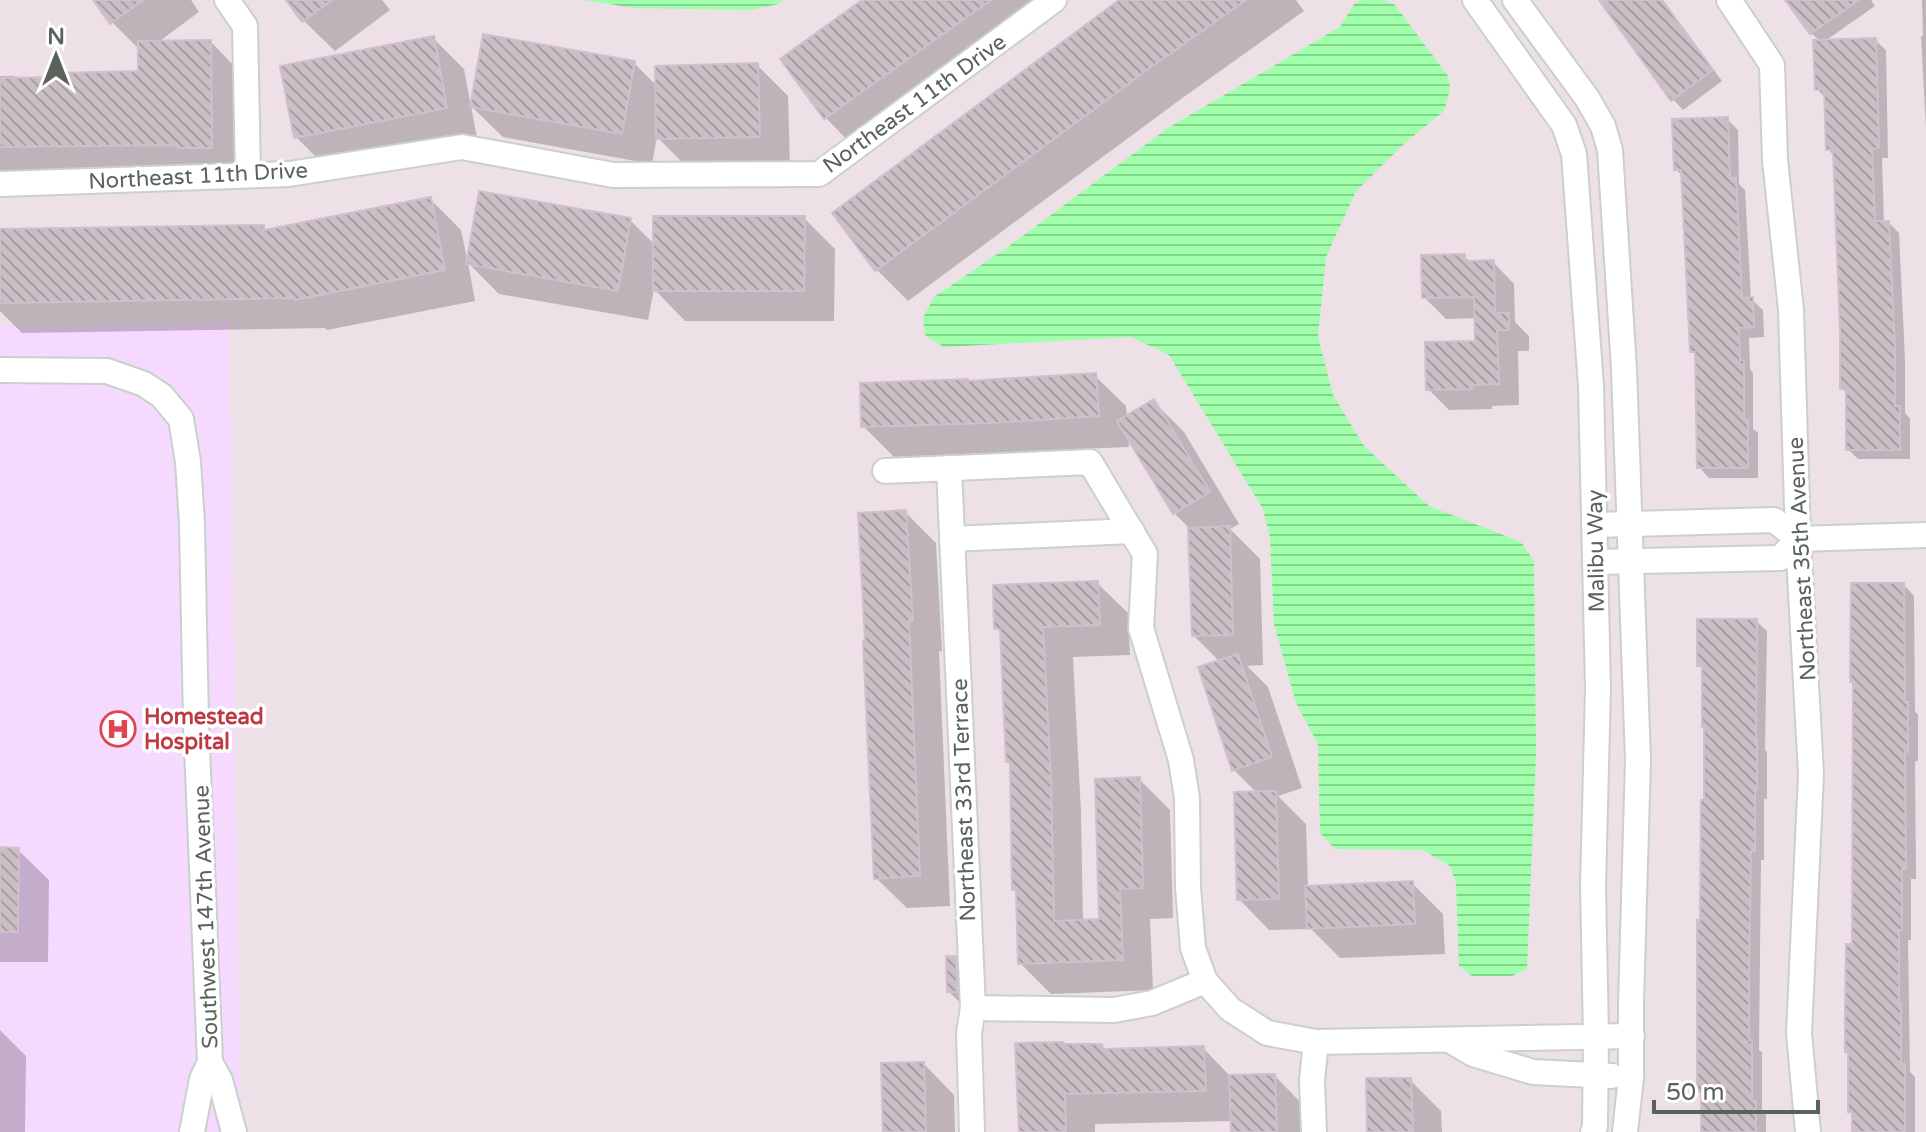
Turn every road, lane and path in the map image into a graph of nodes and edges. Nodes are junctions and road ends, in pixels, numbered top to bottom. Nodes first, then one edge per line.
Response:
1 (227, 0) edge
2 (1054, 0) edge
3 (1475, 0) edge
4 (1515, 0) edge
5 (1729, 0) edge
6 (248, 175) junction
7 (0, 184) edge
8 (0, 370) edge
9 (949, 468) junction
10 (885, 471) dead end
11 (1630, 524) junction
12 (1594, 525) junction
13 (1132, 531) junction
14 (1926, 535) edge
15 (952, 539) junction
16 (1798, 539) junction
17 (1632, 561) junction
18 (1595, 562) junction
19 (1205, 981) junction
20 (973, 1008) junction
21 (1596, 1036) junction
22 (1632, 1036) junction
23 (1449, 1040) junction
24 (1316, 1042) junction
25 (210, 1062) junction
26 (1596, 1075) junction
27 (1631, 1077) junction
28 (192, 1132) edge
29 (234, 1132) edge
30 (972, 1132) edge
31 (1314, 1132) edge
32 (1593, 1132) edge
33 (1625, 1132) edge
34 (1808, 1132) edge

1 - 6 street
2 - 6 street, Northeast 11th Drive
3 - 12 street, Malibu Way
4 - 11 street, Malibu Way
5 - 16 street, Northeast 35th Avenue
6 - 7 street, Northeast 11th Drive
8 - 25 street, Southwest 147th Avenue
9 - 10 street
9 - 13 street
9 - 15 street, Northeast 33rd Terrace
11 - 12 street
11 - 16 street
11 - 17 street, Malibu Way
12 - 18 street, Malibu Way
13 - 15 street
13 - 19 street
14 - 16 street
15 - 20 street, Northeast 33rd Terrace
16 - 17 street
16 - 34 street, Northeast 35th Avenue
17 - 18 street
17 - 22 street, Malibu Way
18 - 21 street, Malibu Way
19 - 20 street
19 - 24 street
20 - 30 street, Northeast 33rd Terrace
21 - 22 street
21 - 23 street
21 - 26 street, Malibu Way
22 - 27 street, Malibu Way
23 - 24 street
23 - 26 street
24 - 31 street
25 - 28 street, Southwest 147th Avenue
25 - 29 street, Southwest 147th Avenue
26 - 27 street
26 - 32 street, Malibu Way
27 - 33 street, Malibu Way

